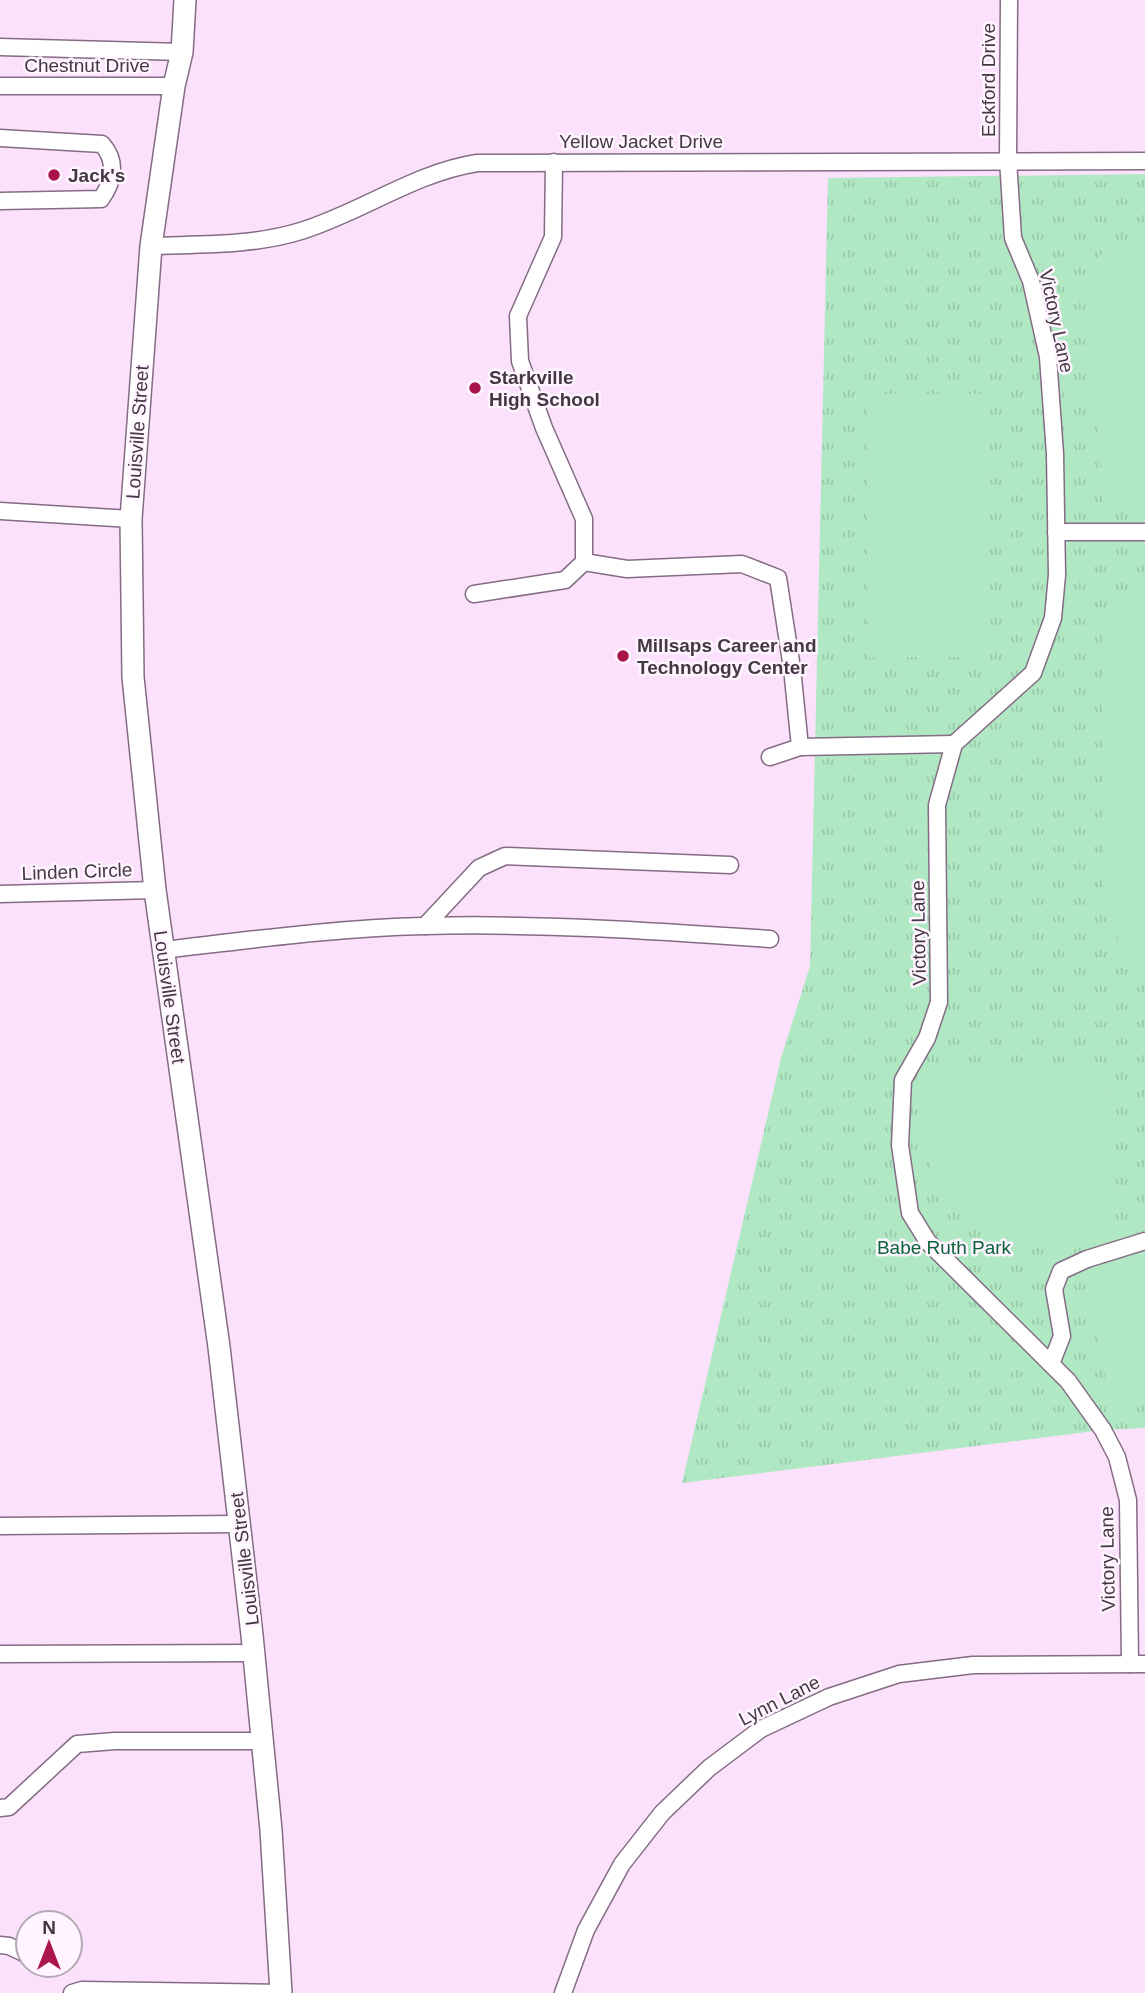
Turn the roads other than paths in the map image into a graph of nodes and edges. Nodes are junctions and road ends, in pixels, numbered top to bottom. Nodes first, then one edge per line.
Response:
1 (186, 0) edge
2 (1009, 0) edge
3 (0, 47) edge
4 (182, 52) junction
5 (0, 86) edge
6 (174, 86) junction
7 (0, 138) edge
8 (1008, 160) junction
9 (1145, 161) edge
10 (554, 162) junction
11 (0, 201) edge
12 (152, 246) junction
13 (0, 511) edge
14 (131, 519) junction
15 (1056, 532) junction
16 (1145, 532) edge
17 (584, 562) junction
18 (474, 594) dead end
19 (954, 744) junction
20 (800, 747) junction
21 (770, 758) dead end
22 (730, 865) dead end
23 (155, 890) junction
24 (0, 894) edge
25 (425, 926) junction
26 (770, 939) dead end
27 (163, 950) junction
28 (1145, 1241) edge
29 (1051, 1364) junction
30 (239, 1524) junction
31 (0, 1526) edge
32 (254, 1653) junction
33 (0, 1654) edge
34 (1138, 1664) edge
35 (264, 1741) junction
36 (0, 1808) edge
37 (72, 1993) edge
38 (281, 1993) edge
39 (563, 1993) edge

1 - 4 main road, Louisville Street
2 - 8 street, Eckford Drive
3 - 4 street
4 - 6 main road, Louisville Street
5 - 6 street, Chestnut Drive
6 - 12 main road, Louisville Street
7 - 11 street
8 - 9 street, Yellow Jacket Drive
8 - 10 street, Yellow Jacket Drive
8 - 15 street, Victory Lane
10 - 12 street, Yellow Jacket Drive
10 - 17 street
12 - 14 main road, Louisville Street
13 - 14 street
14 - 23 main road, Louisville Street
15 - 16 street
15 - 19 street, Victory Lane
17 - 18 street
17 - 20 street
19 - 20 street
19 - 29 street, Victory Lane
20 - 21 street
22 - 25 street
23 - 24 street, Linden Circle
23 - 27 main road, Louisville Street
25 - 26 street
25 - 27 street
27 - 30 main road, Louisville Street
28 - 29 street
29 - 34 street, Victory Lane
30 - 31 street
30 - 32 main road, Louisville Street
32 - 33 street
32 - 35 main road, Louisville Street
34 - 39 street, Lynn Lane
35 - 36 street
35 - 38 main road, Louisville Street
37 - 38 street

